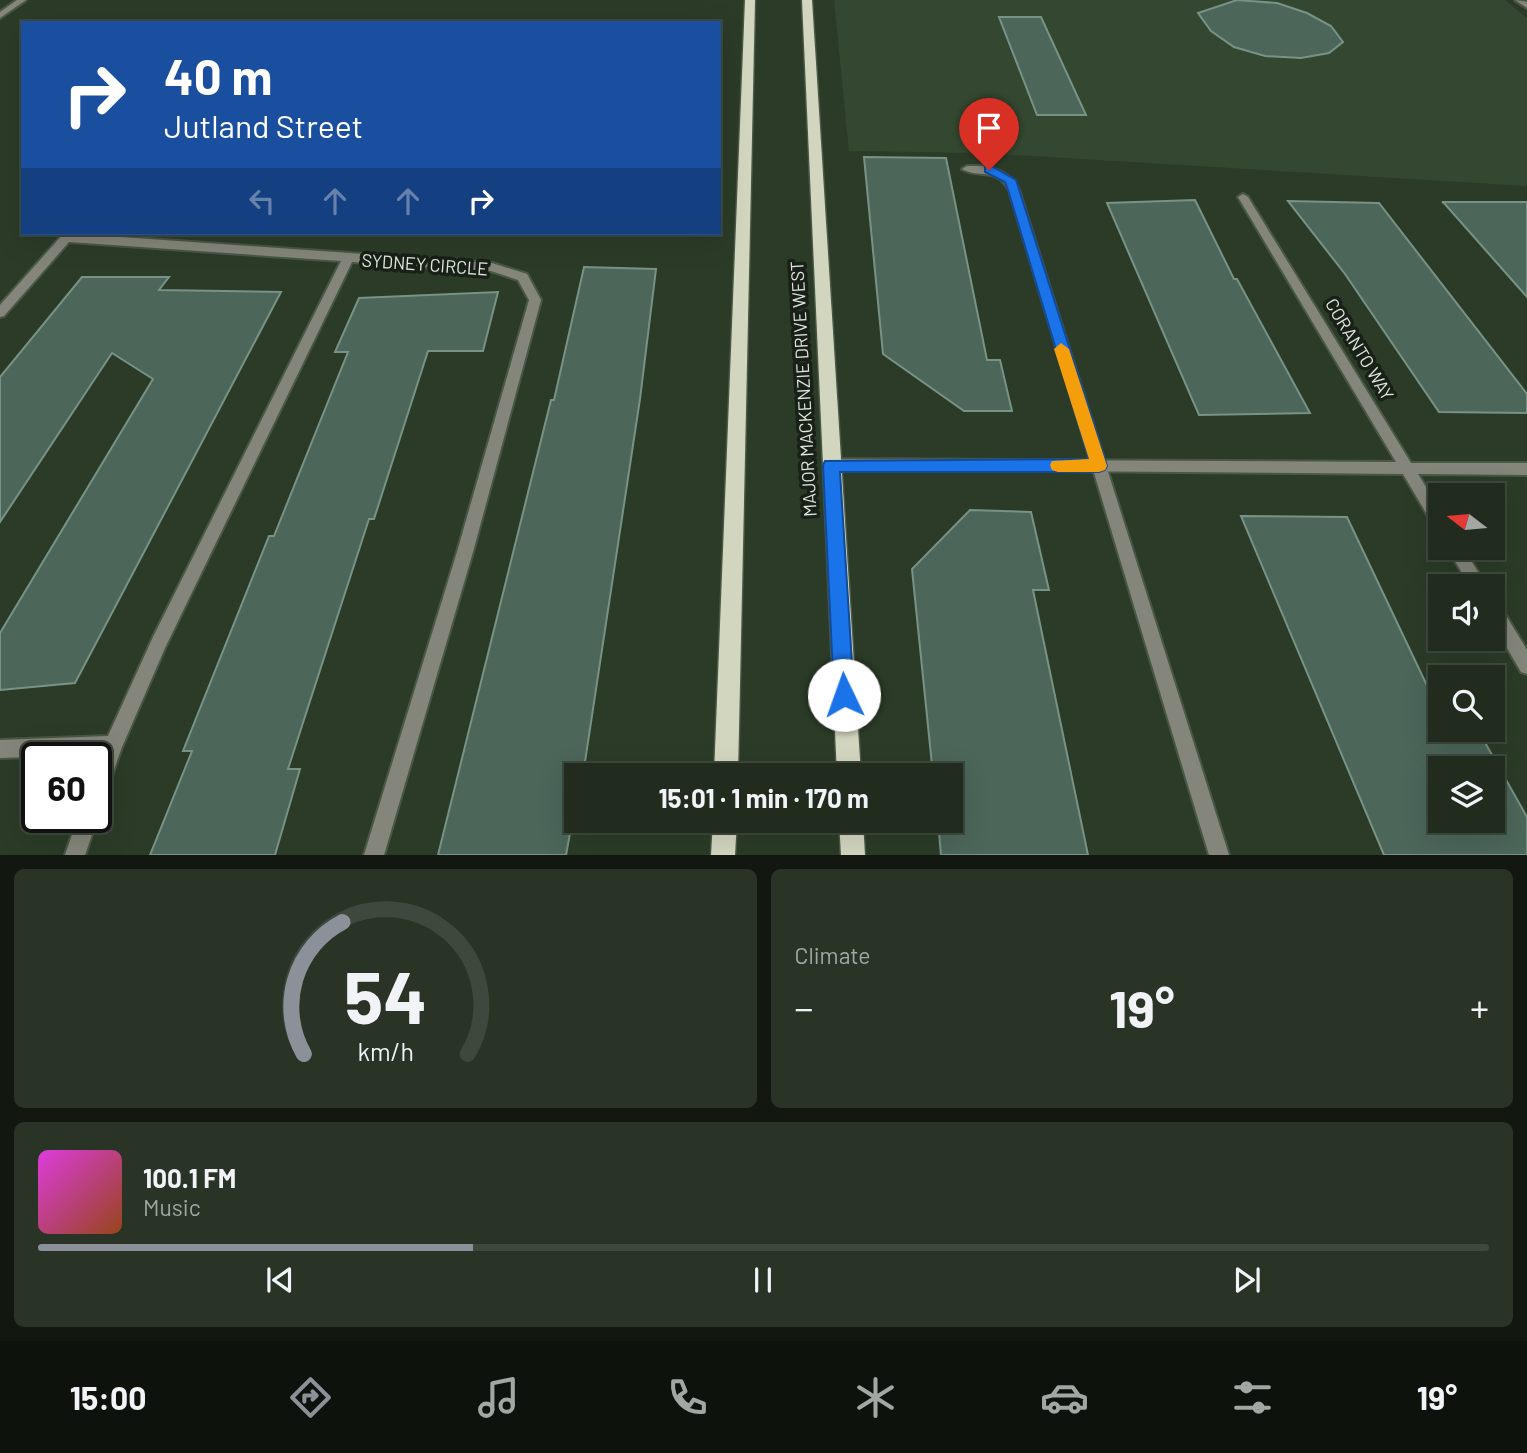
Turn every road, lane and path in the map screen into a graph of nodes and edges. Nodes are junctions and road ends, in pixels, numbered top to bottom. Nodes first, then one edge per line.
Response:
1 (22, 0) edge
2 (750, 0) edge
3 (807, 0) edge
4 (1519, 0) edge
5 (1527, 6) edge
6 (0, 16) edge
7 (967, 169) dead end
8 (1243, 197) dead end
9 (68, 236) edge
10 (348, 258) junction
11 (0, 313) edge
12 (831, 465) junction
13 (1099, 466) junction
14 (1407, 469) junction
15 (1527, 469) edge
16 (1428, 503) edge
17 (1505, 629) edge
18 (1527, 666) edge
19 (113, 745) junction
20 (112, 748) edge
21 (0, 749) edge
22 (726, 763) edge
23 (848, 763) edge
24 (83, 833) edge
25 (724, 833) edge
26 (852, 833) edge
27 (75, 855) edge
28 (374, 855) edge
29 (723, 855) edge
30 (853, 855) edge
31 (1219, 855) edge

1 - 6 street
2 - 22 main road
3 - 12 main road, MAJOR MACKENZIE DRIVE WEST
4 - 5 street
7 - 13 street
8 - 14 street, CORANTO WAY
9 - 10 street
9 - 11 street
10 - 19 street, SYDNEY CIRCLE
10 - 28 street, SYDNEY CIRCLE
12 - 13 street
12 - 23 main road, MAJOR MACKENZIE DRIVE WEST
13 - 14 street
13 - 31 street
14 - 15 street
14 - 16 street, CORANTO WAY
17 - 18 street
19 - 20 street, SYDNEY CIRCLE
19 - 21 street
24 - 27 street
25 - 29 main road
26 - 30 main road

